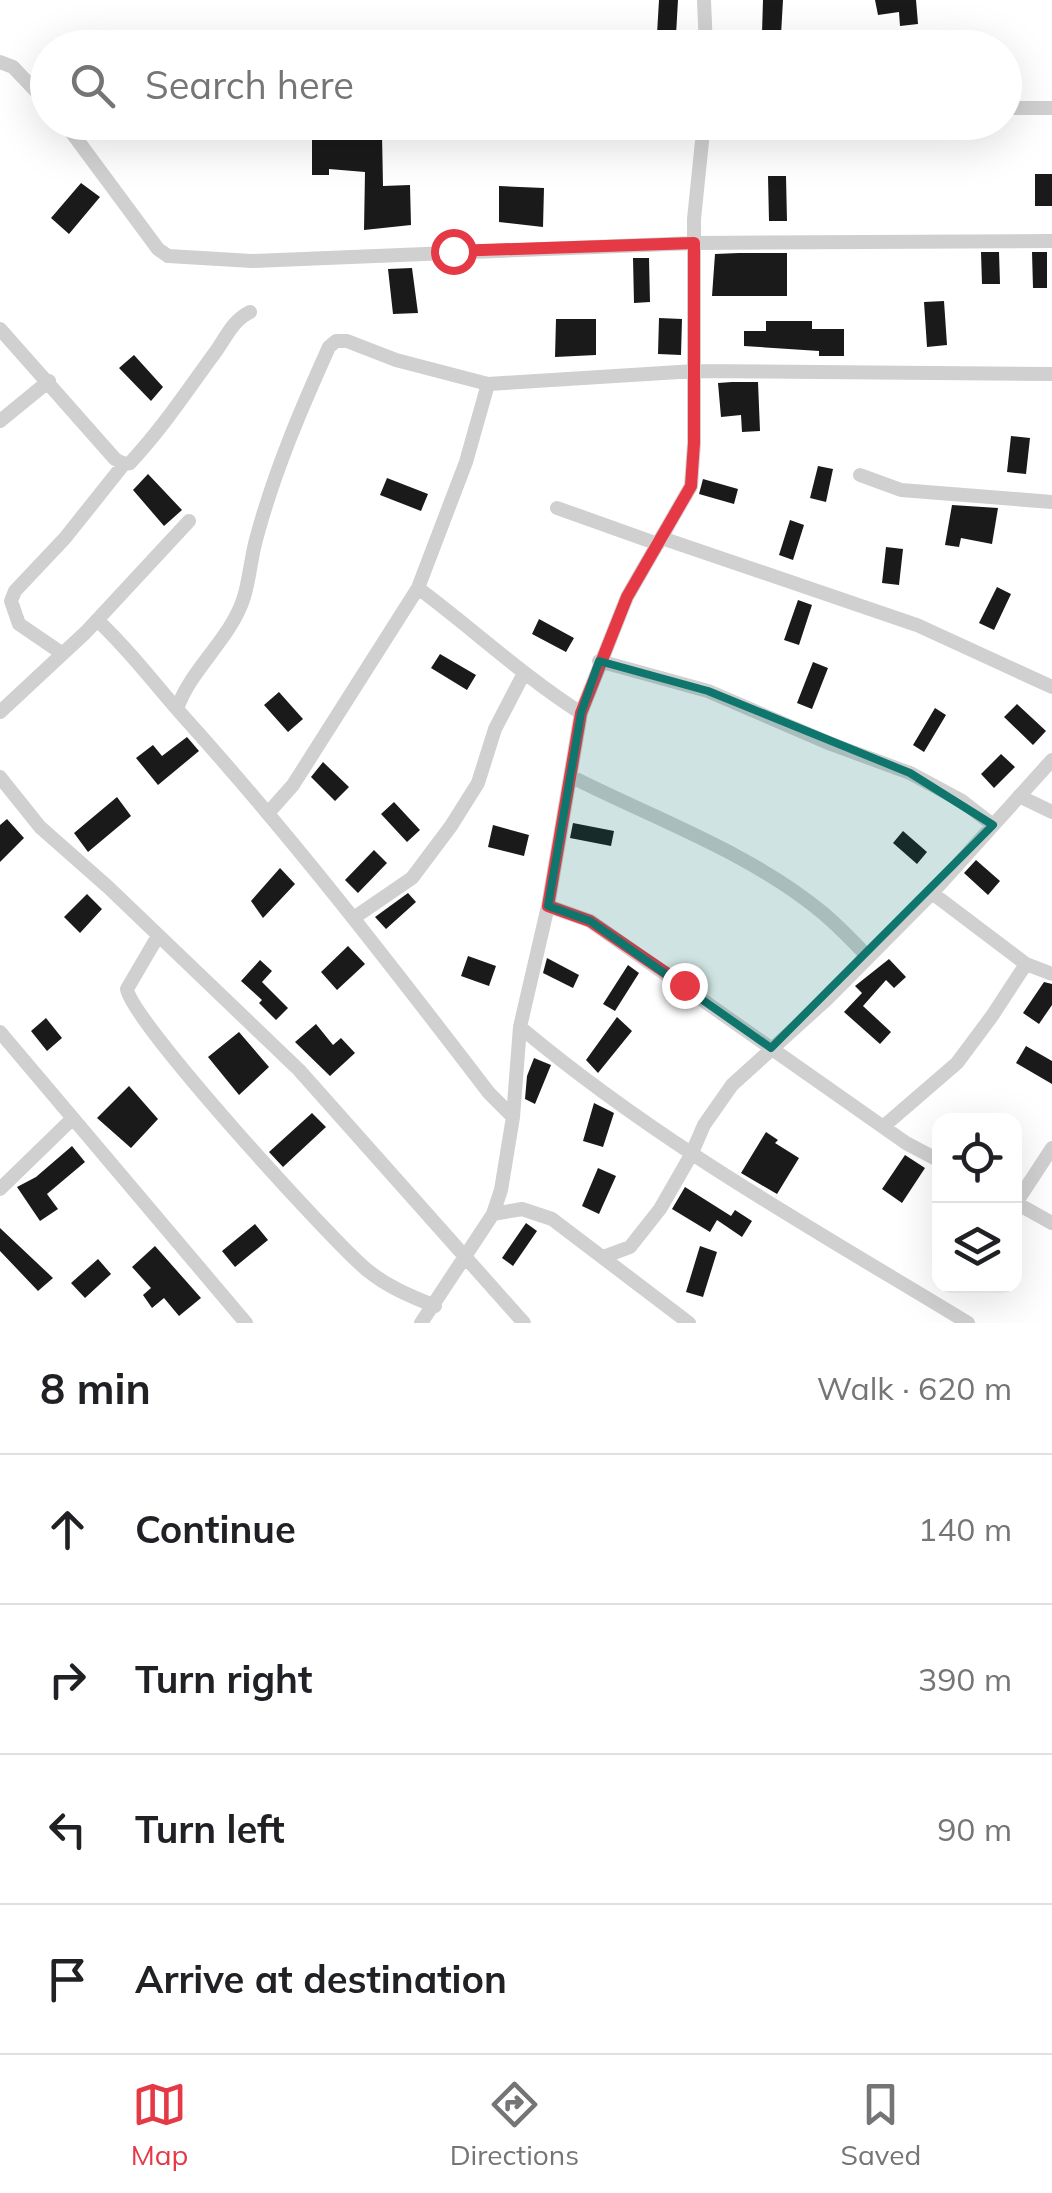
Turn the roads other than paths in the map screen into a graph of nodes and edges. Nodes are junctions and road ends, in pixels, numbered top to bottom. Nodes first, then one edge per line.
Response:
1 (704, 0) edge
2 (705, 30) edge
3 (0, 62) edge
4 (30, 85) edge
5 (1022, 108) edge
6 (1052, 108) edge
7 (77, 140) edge
8 (703, 140) edge
9 (1052, 240) edge
10 (694, 243) junction
11 (250, 312) dead end
12 (0, 329) edge
13 (695, 370) junction
14 (1052, 374) edge
15 (49, 381) junction
16 (488, 384) junction
17 (0, 421) edge
18 (124, 464) junction
19 (860, 474) dead end
20 (1052, 502) edge
21 (558, 508) dead end
22 (189, 521) dead end
23 (660, 541) junction
24 (418, 588) junction
25 (97, 620) junction
26 (60, 652) junction
27 (599, 662) junction
28 (523, 674) junction
29 (1052, 687) edge
30 (184, 688) junction
31 (165, 694) junction
32 (176, 709) junction
33 (0, 712) edge
34 (581, 713) junction
35 (1052, 760) edge
36 (0, 777) edge
37 (572, 777) junction
38 (1019, 796) junction
39 (269, 812) junction
40 (1052, 812) edge
41 (993, 824) junction
42 (932, 893) junction
43 (548, 906) junction
44 (355, 917) junction
45 (158, 936) junction
46 (867, 956) junction
47 (1026, 964) junction
48 (1052, 974) edge
49 (520, 1027) junction
50 (0, 1032) edge
51 (770, 1048) junction
52 (515, 1078) junction
53 (489, 1093) junction
54 (513, 1118) junction
55 (71, 1120) junction
56 (884, 1126) junction
57 (1052, 1148) edge
58 (691, 1156) junction
59 (932, 1157) edge
60 (0, 1189) edge
61 (501, 1190) junction
62 (1022, 1193) edge
63 (1022, 1207) edge
64 (522, 1208) junction
65 (493, 1214) junction
66 (1052, 1224) edge
67 (603, 1257) junction
68 (465, 1258) junction
69 (435, 1306) junction
70 (246, 1323) edge
71 (421, 1323) edge
72 (524, 1323) edge
73 (689, 1323) edge
74 (968, 1323) edge

1 - 2 street
3 - 4 street
5 - 6 street
7 - 10 street
8 - 10 street
9 - 10 street
10 - 13 street
11 - 18 street
12 - 15 street
13 - 14 street
13 - 16 street
13 - 23 street
15 - 17 street
15 - 18 street
16 - 24 street
16 - 30 street
18 - 26 street
19 - 20 street
21 - 23 street
22 - 25 street
23 - 27 street
23 - 29 street
24 - 28 street
24 - 39 street
25 - 26 street
25 - 31 street
26 - 33 street
27 - 34 street
27 - 41 street
28 - 34 street
28 - 44 street
30 - 31 street
30 - 32 street
31 - 32 street
32 - 39 street
34 - 37 street
35 - 38 street
36 - 45 street
37 - 43 street
37 - 46 street
38 - 40 street
38 - 41 street
39 - 44 street
41 - 42 street
42 - 46 street
42 - 47 street
43 - 49 street
43 - 51 street
44 - 53 street
45 - 68 street
45 - 69 street
46 - 51 street
47 - 48 street
47 - 56 street
49 - 52 street
49 - 58 street
50 - 55 street
51 - 56 street
51 - 58 street
52 - 53 street
52 - 54 street
53 - 54 street
54 - 61 street
55 - 60 street
55 - 70 street
56 - 59 street
57 - 62 street
58 - 67 street
58 - 74 street
61 - 64 street
61 - 65 street
63 - 66 street
64 - 65 street
64 - 67 street
65 - 68 street
67 - 73 street
68 - 69 street
68 - 72 street
69 - 71 street

